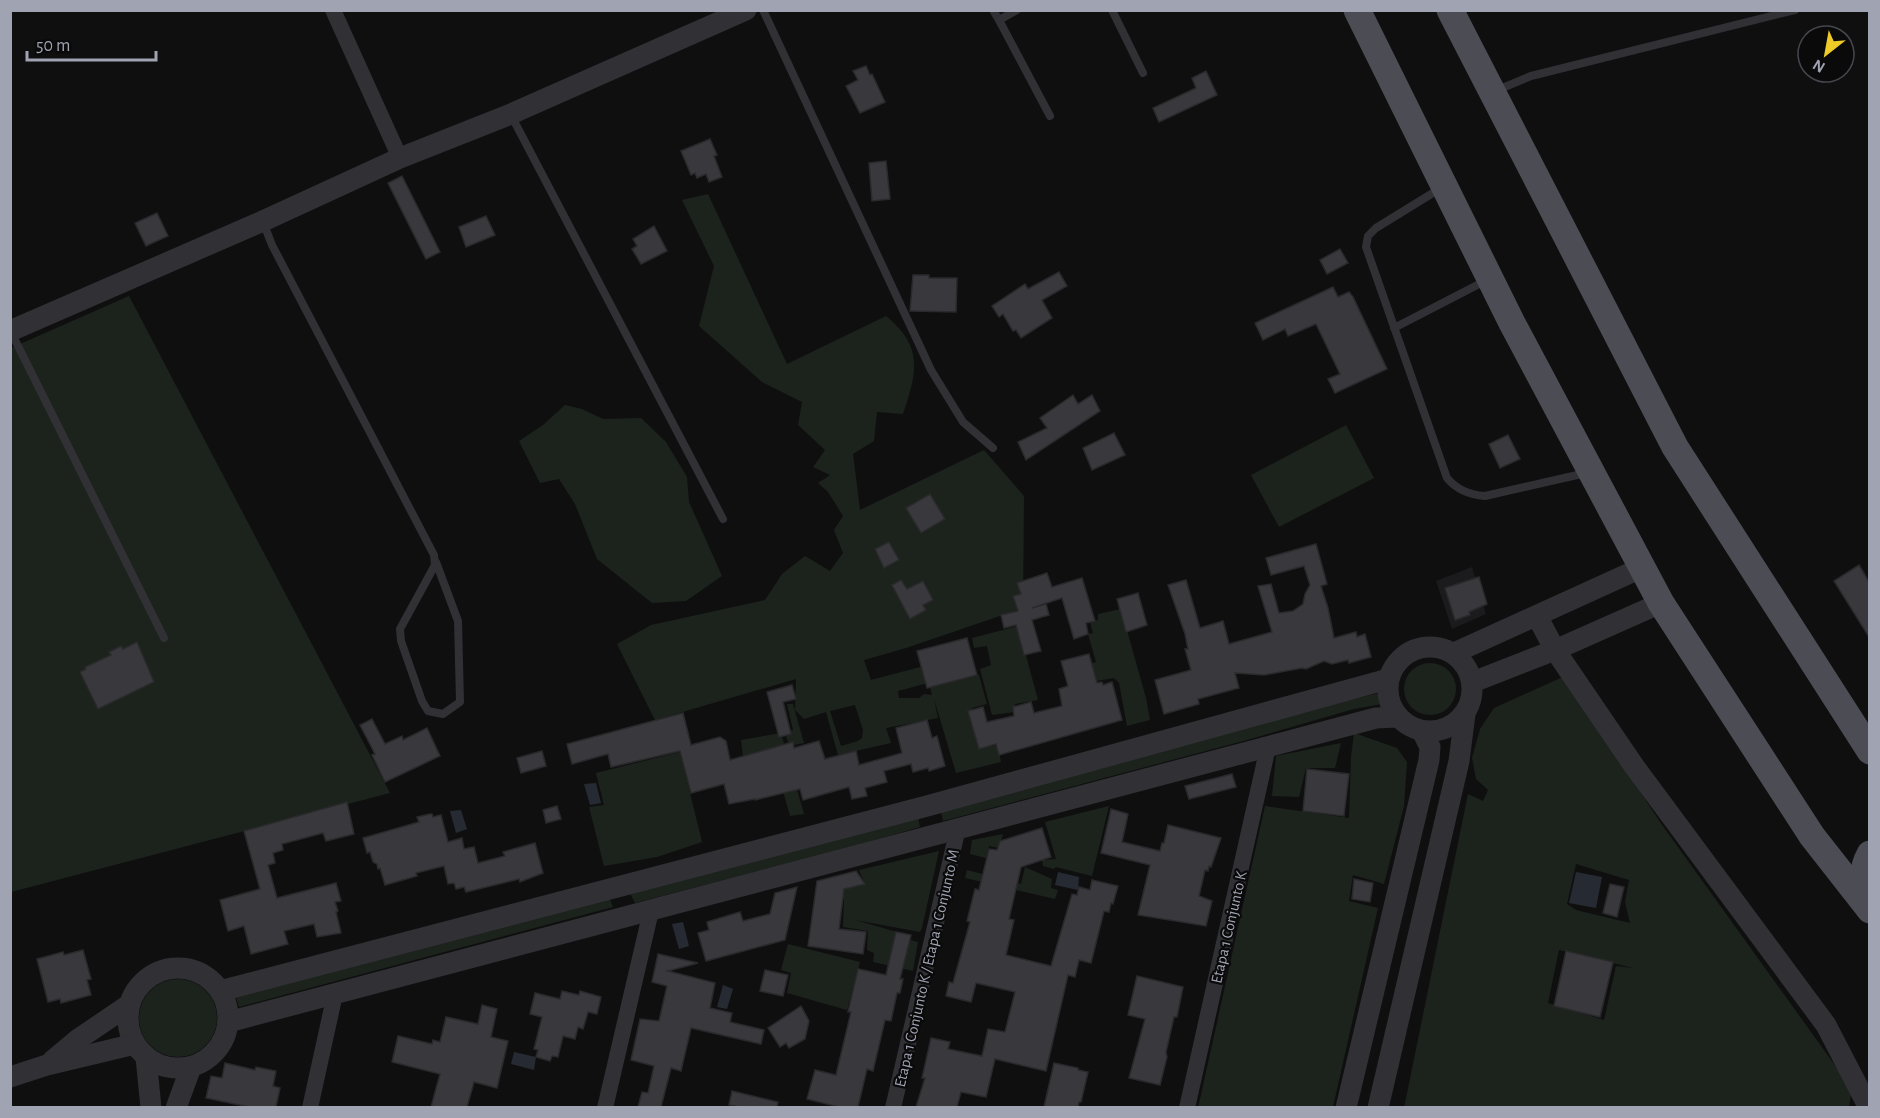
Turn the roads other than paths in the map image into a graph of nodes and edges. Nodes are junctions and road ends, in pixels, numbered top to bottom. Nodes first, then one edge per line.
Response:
1 (333, 10) edge
2 (746, 10) edge
3 (763, 10) edge
4 (993, 10) edge
5 (1017, 10) edge
6 (1112, 10) edge
7 (1358, 10) edge
8 (1450, 10) edge
9 (1795, 10) edge
10 (999, 20) junction
11 (1143, 73) dead end
12 (1491, 93) junction
13 (511, 114) junction
14 (1050, 116) dead end
15 (400, 158) junction
16 (1444, 186) junction
17 (263, 221) junction
18 (1490, 279) junction
19 (1394, 328) junction
20 (11, 331) edge
21 (993, 448) dead end
22 (1591, 472) junction
23 (723, 519) dead end
24 (436, 562) junction
25 (1641, 568) junction
26 (1661, 603) junction
27 (1537, 616) junction
28 (164, 638) dead end
29 (1555, 650) junction
30 (1454, 654) junction
31 (1388, 679) junction
32 (1473, 682) junction
33 (1465, 714) junction
34 (1398, 717) junction
35 (1422, 731) junction
36 (1268, 747) junction
37 (1869, 751) edge
38 (927, 806) junction
39 (958, 828) junction
40 (934, 834) junction
41 (1869, 854) edge
42 (617, 887) junction
43 (1869, 905) edge
44 (1869, 910) edge
45 (651, 911) junction
46 (626, 918) junction
47 (220, 991) junction
48 (335, 994) junction
49 (130, 1004) junction
50 (228, 1022) junction
51 (141, 1051) junction
52 (47, 1065) junction
53 (191, 1067) junction
54 (10, 1077) edge
55 (151, 1107) edge
56 (176, 1107) edge
57 (310, 1107) edge
58 (604, 1107) edge
59 (893, 1107) edge
60 (1187, 1107) edge
61 (1346, 1107) edge
62 (1378, 1107) edge
63 (1869, 1107) edge

1 - 15 street
2 - 13 street
3 - 21 lane
4 - 10 lane
5 - 10 lane
6 - 11 lane
7 - 16 main road
8 - 12 main road
9 - 12 lane
10 - 14 lane
12 - 37 main road
13 - 15 street
13 - 23 lane
15 - 17 street
16 - 18 main road
16 - 19 lane
17 - 20 street
17 - 24 lane
18 - 19 lane
18 - 22 main road
19 - 22 lane
20 - 28 lane
22 - 25 main road
24 - 24 lane
25 - 26 main road
25 - 27 street
26 - 29 street
26 - 44 main road
27 - 29 street
27 - 30 street
29 - 32 street
29 - 63 street
30 - 31 street
30 - 32 street
31 - 34 street
31 - 38 street
32 - 33 street
33 - 35 street
33 - 62 street
34 - 35 street
34 - 36 street
35 - 61 street
36 - 39 street
36 - 60 street, Etapa 1 Conjunto K
38 - 40 street
38 - 42 street
39 - 40 street
39 - 59 street, Etapa 1 Conjunto K / Etapa 1 Conjunto M
40 - 45 street
41 - 43 main road
42 - 46 street
42 - 47 street
45 - 46 street
45 - 58 street
46 - 48 street
47 - 49 street
47 - 50 street
48 - 50 street
48 - 57 street
49 - 51 street
49 - 52 street
50 - 53 street
51 - 52 street
51 - 53 street
51 - 55 street
52 - 54 street
53 - 56 street

